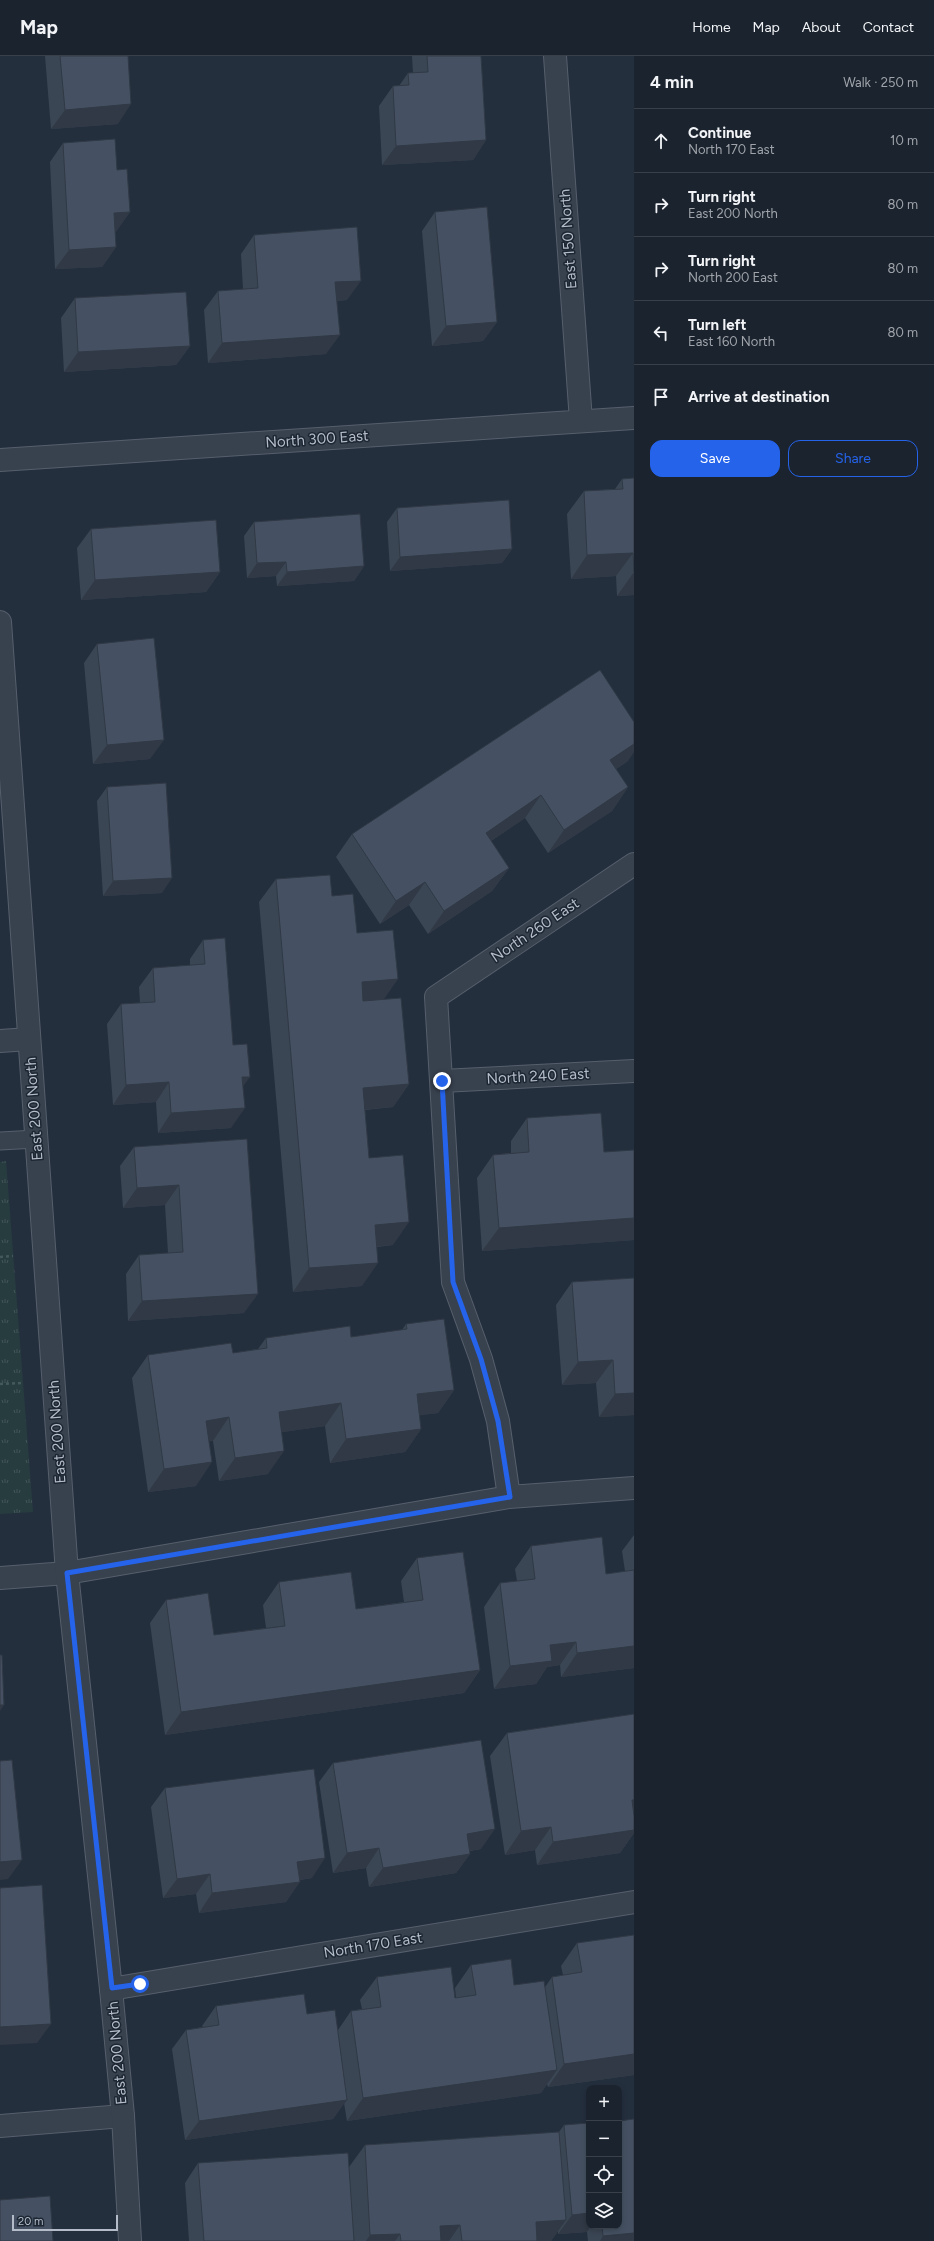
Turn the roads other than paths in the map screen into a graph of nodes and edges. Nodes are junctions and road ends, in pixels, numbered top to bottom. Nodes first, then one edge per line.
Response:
1 (555, 56) edge
2 (634, 418) edge
3 (581, 421) junction
4 (0, 460) edge
5 (0, 622) edge
6 (634, 864) edge
7 (29, 1039) junction
8 (0, 1041) edge
9 (634, 1071) edge
10 (442, 1081) junction
11 (36, 1139) junction
12 (0, 1141) edge
13 (634, 1488) edge
14 (510, 1497) junction
15 (67, 1573) junction
16 (0, 1578) edge
17 (634, 1902) edge
18 (112, 1988) junction
19 (123, 2116) junction
20 (0, 2126) edge
21 (130, 2241) edge

1 - 3 street, East 150 North
2 - 3 street, North 300 East
3 - 4 street, North 300 East
5 - 7 street, East 200 North
6 - 10 street, North 260 East
7 - 8 street
7 - 11 street, East 200 North
9 - 10 street, North 240 East
10 - 14 street
11 - 12 lane
11 - 15 street, East 200 North
13 - 14 street
14 - 15 street
15 - 16 street
15 - 18 street, East 200 North
17 - 18 street, North 170 East
18 - 19 street, East 200 North
19 - 20 street
19 - 21 street, East 200 North

